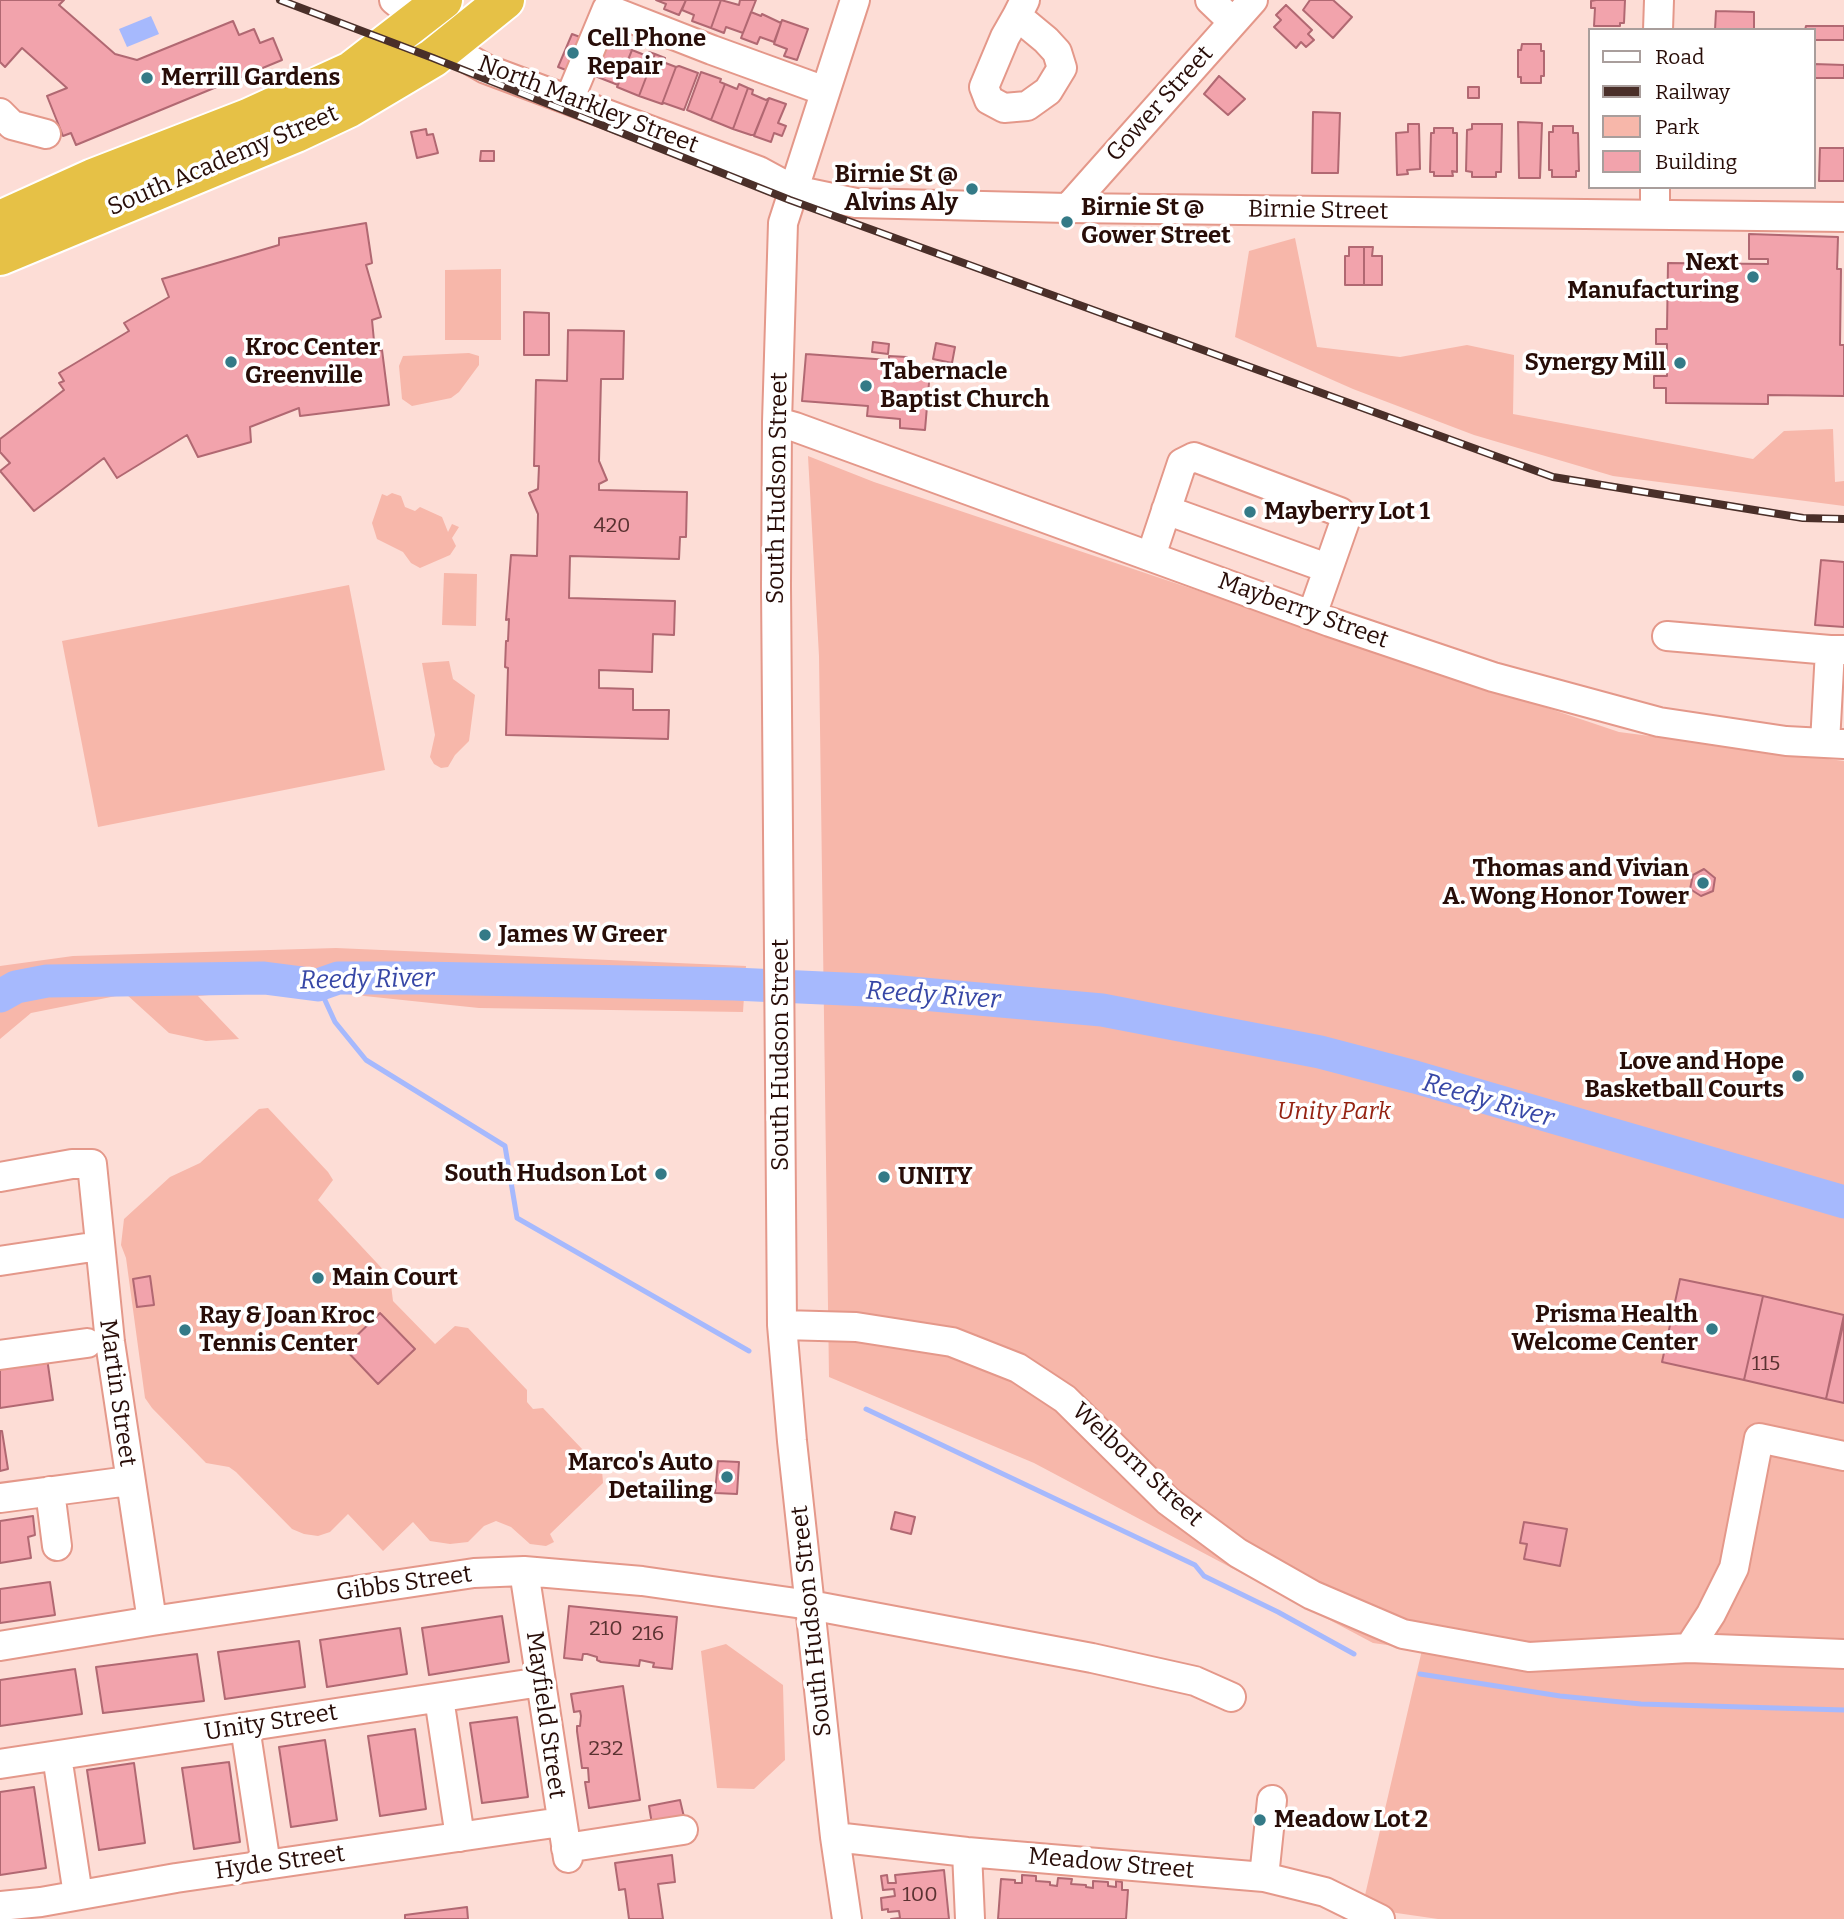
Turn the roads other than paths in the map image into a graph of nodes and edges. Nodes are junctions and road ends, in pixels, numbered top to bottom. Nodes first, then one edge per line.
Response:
1 (505, 0) edge
2 (1210, 0) edge
3 (1252, 0) edge
4 (1659, 0) edge
5 (849, 2) edge
6 (609, 4) edge
7 (418, 7) edge
8 (1233, 22) junction
9 (1658, 28) edge
10 (450, 43) junction
11 (825, 91) junction
12 (569, 100) junction
13 (0, 113) edge
14 (46, 134) dead end
15 (794, 190) junction
16 (1655, 201) edge
17 (1068, 208) junction
18 (1844, 217) edge
19 (0, 220) edge
20 (0, 256) edge
21 (777, 422) junction
22 (1166, 510) junction
23 (1151, 556) junction
24 (1327, 568) junction
25 (1312, 615) junction
26 (1667, 636) dead end
27 (1837, 650) edge
28 (1834, 744) edge
29 (0, 1177) edge
30 (99, 1246) junction
31 (0, 1261) edge
32 (782, 1325) junction
33 (87, 1343) dead end
34 (0, 1355) edge
35 (1844, 1456) edge
36 (129, 1481) junction
37 (50, 1491) junction
38 (0, 1498) edge
39 (57, 1546) dead end
40 (524, 1571) junction
41 (810, 1605) junction
42 (152, 1620) junction
43 (0, 1646) edge
44 (1689, 1648) junction
45 (1844, 1654) edge
46 (541, 1682) junction
47 (1231, 1697) dead end
48 (439, 1698) junction
49 (246, 1727) junction
50 (57, 1756) junction
51 (0, 1764) edge
52 (1272, 1800) dead end
53 (683, 1830) dead end
54 (460, 1837) junction
55 (835, 1837) junction
56 (565, 1843) junction
57 (967, 1852) junction
58 (266, 1865) junction
59 (1264, 1877) junction
60 (78, 1895) junction
61 (0, 1906) edge
62 (1334, 1909) edge
63 (847, 1919) edge
64 (970, 1919) edge
65 (1380, 1919) edge

1 - 10 highway, South Academy Street
2 - 8 street
3 - 8 street, Gower Street
4 - 9 street
5 - 11 street, South Hudson Street
6 - 11 street
6 - 12 street
7 - 10 street, North Markley Street
7 - 19 highway, South Academy Street
8 - 17 street, Gower Street
10 - 12 street, North Markley Street
10 - 20 highway, South Academy Street
11 - 15 street, South Hudson Street
12 - 15 street, North Markley Street
13 - 14 street
15 - 17 street, Birnie Street
15 - 21 street, South Hudson Street
16 - 17 street, Birnie Street
16 - 18 street, Birnie Street
21 - 23 street, Mayberry Street
21 - 32 street, South Hudson Street
22 - 23 street
22 - 24 street
22 - 24 street
23 - 25 street, Mayberry Street
24 - 25 street
25 - 28 street, Mayberry Street
26 - 27 street
27 - 28 street
29 - 30 street, Martin Street
30 - 31 street
30 - 36 street, Martin Street
32 - 41 street, South Hudson Street
32 - 44 street, Welborn Street
33 - 34 street
35 - 44 street
36 - 37 street
36 - 42 street, Martin Street
37 - 38 street
37 - 39 street
40 - 41 street, Gibbs Street
40 - 42 street, Gibbs Street
40 - 46 street, Mayfield Street
41 - 47 street, Gibbs Street
41 - 55 street, South Hudson Street
42 - 43 street, Gibbs Street
44 - 45 street, Welborn Street
46 - 48 street, Unity Street
46 - 56 street, Mayfield Street
48 - 49 street, Unity Street
48 - 54 street
49 - 50 street, Unity Street
49 - 58 street
50 - 51 street, Unity Street
50 - 60 street
52 - 59 street
53 - 56 street, Hyde Street
54 - 56 street, Hyde Street
54 - 58 street, Hyde Street
55 - 57 street, Meadow Street
55 - 63 street, South Hudson Street
57 - 59 street, Meadow Street
57 - 64 street
58 - 60 street, Hyde Street
59 - 62 street, Meadow Street
60 - 61 street, Hyde Street
62 - 65 street, Meadow Street

